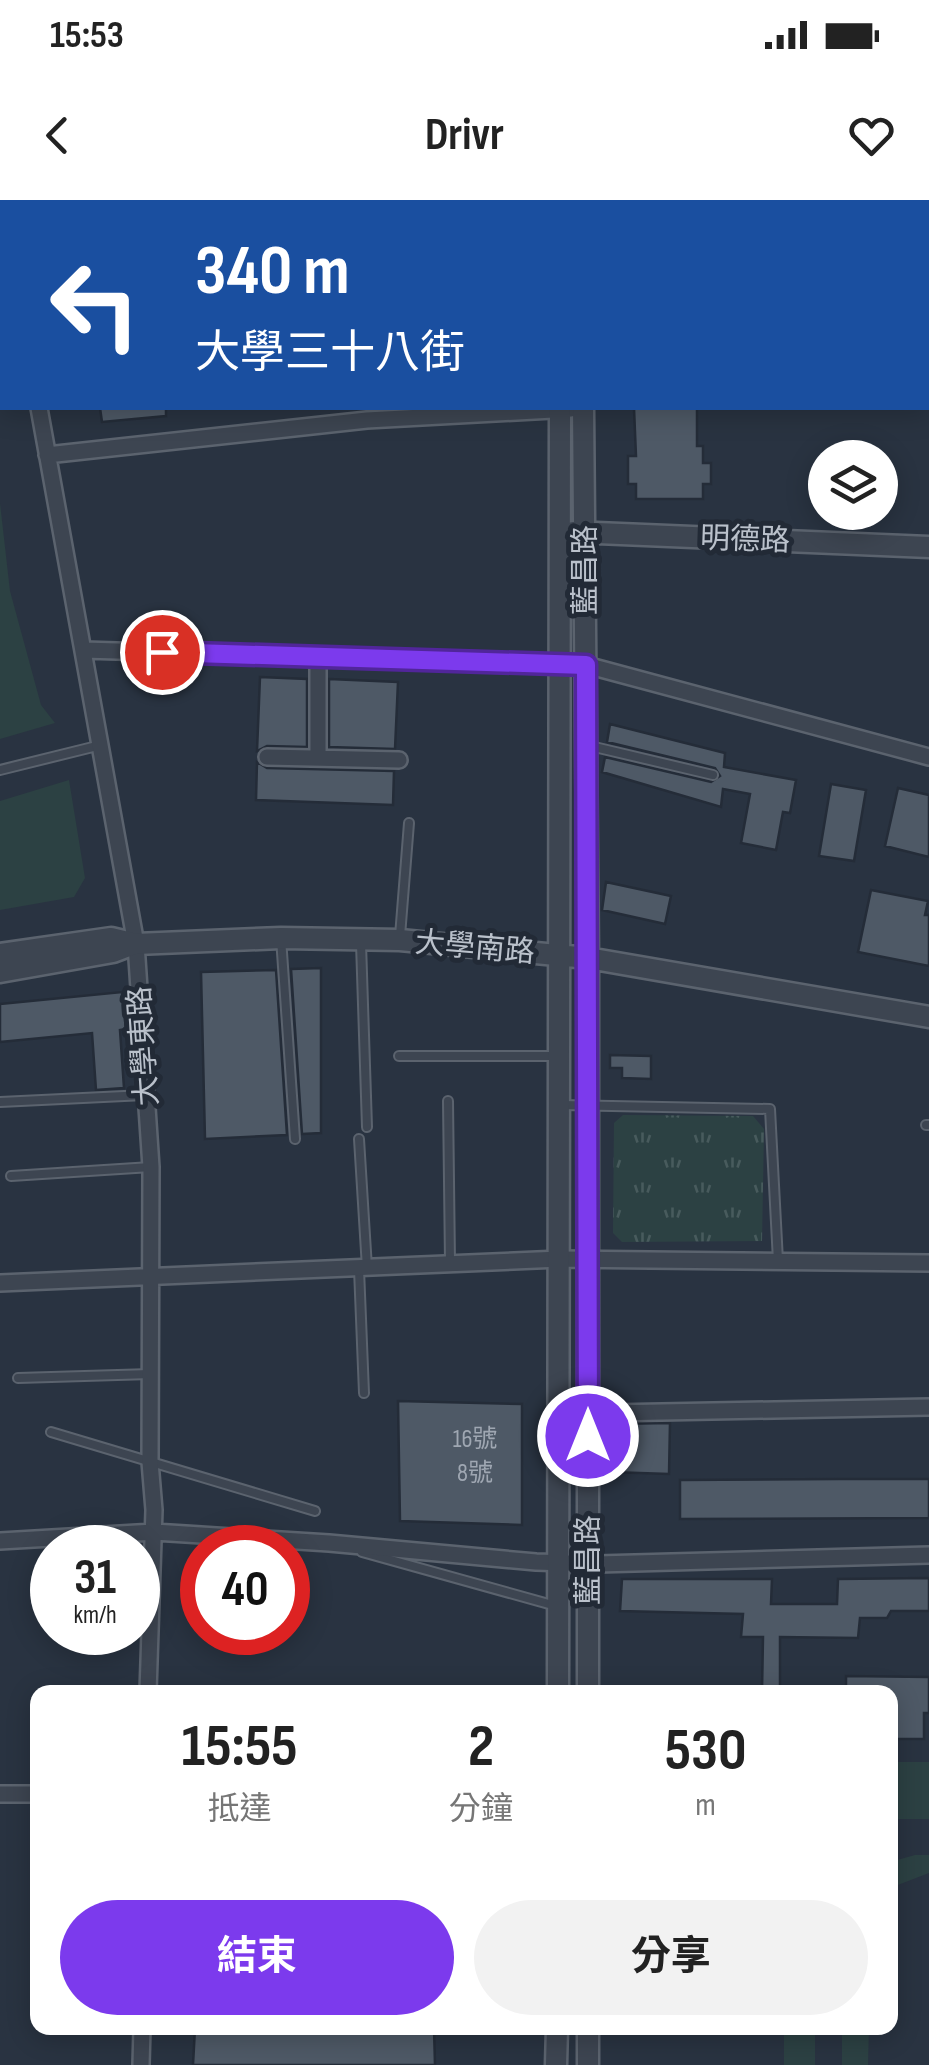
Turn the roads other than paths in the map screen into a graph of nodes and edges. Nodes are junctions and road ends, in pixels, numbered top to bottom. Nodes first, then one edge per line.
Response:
1 (38, 410) edge
2 (495, 410) edge
3 (560, 410) edge
4 (583, 410) edge
5 (366, 414) edge
6 (47, 455) junction
7 (561, 532) junction
8 (585, 532) junction
9 (929, 547) edge
10 (84, 650) junction
11 (318, 657) junction
12 (560, 664) junction
13 (586, 665) junction
14 (100, 745) junction
15 (586, 745) junction
16 (267, 757) dead end
17 (929, 757) edge
18 (318, 758) junction
19 (400, 760) dead end
20 (0, 770) edge
21 (713, 775) dead end
22 (409, 822) dead end
23 (281, 938) junction
24 (361, 938) junction
25 (400, 940) junction
26 (136, 944) junction
27 (0, 954) edge
28 (561, 955) junction
29 (588, 958) junction
30 (0, 972) edge
31 (929, 1017) edge
32 (399, 1056) dead end
33 (560, 1056) junction
34 (147, 1095) junction
35 (0, 1102) edge
36 (448, 1102) dead end
37 (560, 1105) junction
38 (588, 1107) junction
39 (367, 1127) dead end
40 (295, 1138) dead end
41 (359, 1139) dead end
42 (151, 1167) junction
43 (11, 1176) dead end
44 (588, 1258) junction
45 (560, 1259) junction
46 (778, 1261) junction
47 (929, 1263) edge
48 (450, 1264) junction
49 (363, 1268) junction
50 (152, 1276) junction
51 (0, 1282) edge
52 (151, 1374) junction
53 (18, 1378) dead end
54 (364, 1393) dead end
55 (929, 1408) edge
56 (560, 1414) junction
57 (589, 1415) junction
58 (51, 1432) dead end
59 (150, 1462) junction
60 (315, 1510) dead end
61 (154, 1525) edge
62 (160, 1532) edge
63 (30, 1539) edge
64 (0, 1541) edge
65 (329, 1543) junction
66 (929, 1555) edge
67 (559, 1562) junction
68 (589, 1564) junction
69 (558, 1607) junction
70 (149, 1655) edge
71 (148, 1685) edge
72 (558, 1685) edge
73 (588, 1685) edge
74 (0, 1794) edge
75 (30, 1794) edge
76 (142, 2035) edge
77 (557, 2035) edge
78 (588, 2035) edge
79 (142, 2065) edge
80 (556, 2065) edge
81 (588, 2065) edge

1 - 6 street, 大學東路
2 - 5 street
3 - 7 street, 藍昌路
4 - 8 street, 藍昌路
5 - 6 street
6 - 10 street, 大學東路
7 - 8 street, 明德路
7 - 12 street, 藍昌路
8 - 9 street, 明德路
8 - 13 street, 藍昌路
10 - 11 street
10 - 14 street, 大學東路
11 - 12 street
11 - 18 street
12 - 13 street
12 - 28 street, 藍昌路
13 - 15 street, 藍昌路
13 - 17 street
14 - 20 lane
14 - 26 street, 大學東路
15 - 21 lane
15 - 29 street, 藍昌路
16 - 18 street
18 - 19 street
22 - 25 lane
23 - 24 street, 大學南路
23 - 26 street, 大學南路
23 - 40 lane
24 - 25 street, 大學南路
24 - 39 lane
25 - 28 street, 大學南路
26 - 27 street, 大學南路
26 - 30 street, 大學南路
26 - 34 street, 大學東路
28 - 29 street, 大學南路
28 - 33 street, 藍昌路
29 - 31 street, 大學南路
29 - 38 street, 藍昌路
32 - 33 lane
33 - 37 street, 藍昌路
34 - 35 lane
34 - 42 street, 大學東路
36 - 48 lane
37 - 38 lane
37 - 45 street, 藍昌路
38 - 44 street, 藍昌路
38 - 46 lane
41 - 49 lane
42 - 43 lane
42 - 50 street, 大學東路
44 - 45 street
44 - 46 street
44 - 57 street, 藍昌路
45 - 48 street
45 - 56 street, 藍昌路
46 - 47 street
48 - 49 street
49 - 50 street
49 - 54 lane
50 - 51 street
50 - 52 street, 大學東路
52 - 53 lane
52 - 59 street, 大學東路
55 - 57 street
56 - 57 street
56 - 67 street, 藍昌路
57 - 68 street, 藍昌路
58 - 59 lane
59 - 60 lane
59 - 61 street, 大學東路
62 - 65 street
63 - 64 street
65 - 67 street
65 - 69 lane
66 - 68 street
67 - 68 street
67 - 69 street, 藍昌路
68 - 73 street, 藍昌路
69 - 72 street, 藍昌路
70 - 71 street, 大學東路
74 - 75 street
76 - 79 street
77 - 80 street
78 - 81 street

